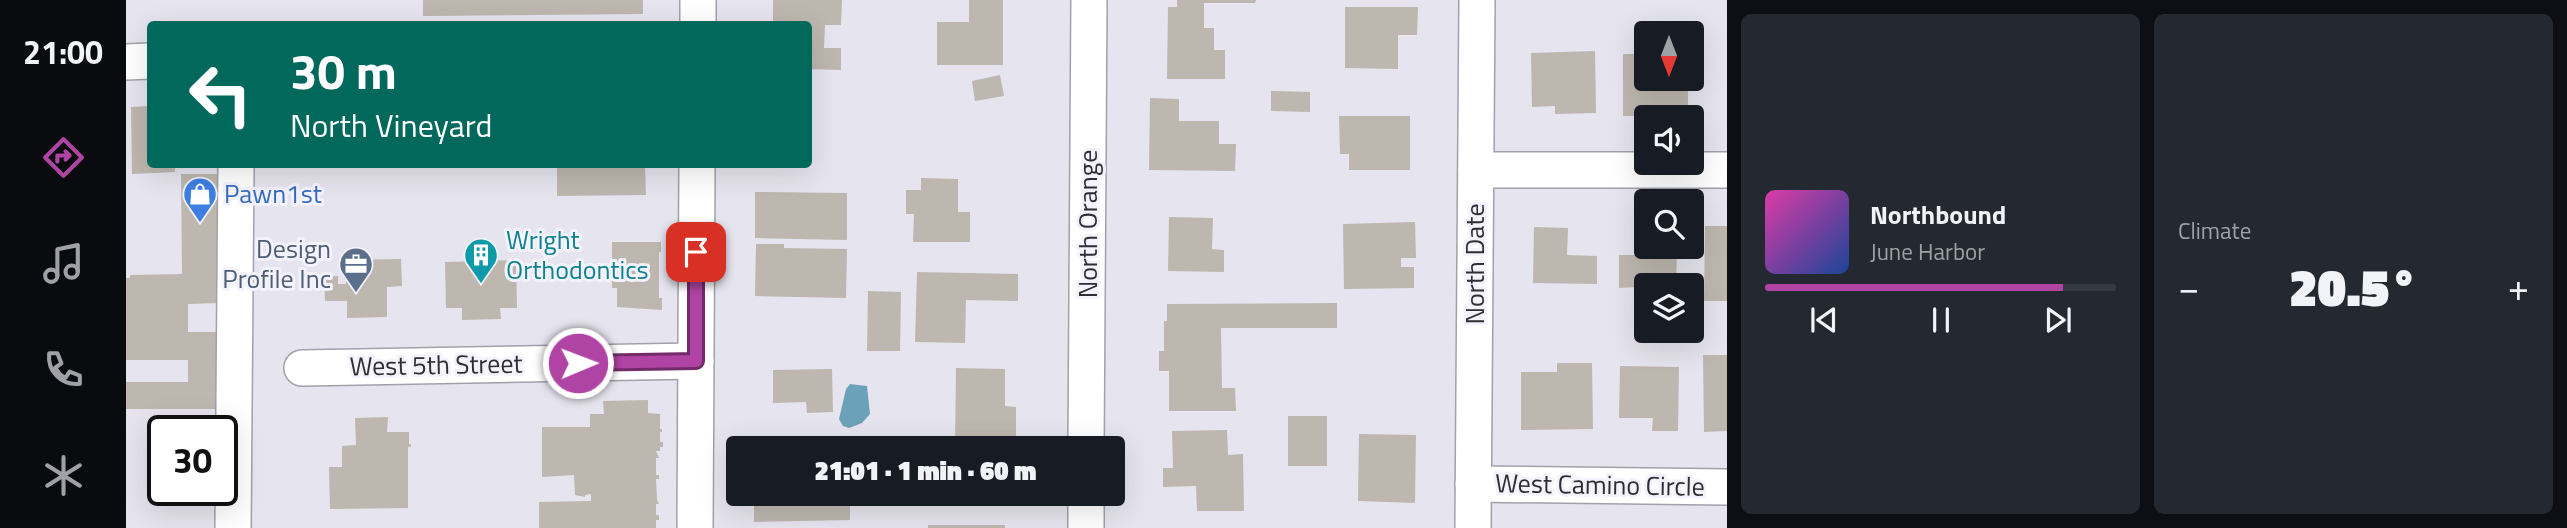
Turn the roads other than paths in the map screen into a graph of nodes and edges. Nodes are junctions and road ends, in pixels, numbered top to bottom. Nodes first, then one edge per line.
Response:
1 (698, 0) edge
2 (1089, 0) edge
3 (1477, 0) edge
4 (698, 21) edge
5 (147, 61) edge
6 (126, 62) edge
7 (236, 168) edge
8 (697, 168) edge
9 (1476, 170) junction
10 (1727, 170) edge
11 (696, 361) junction
12 (302, 368) dead end
13 (1086, 436) edge
14 (1474, 484) junction
15 (1727, 486) edge
16 (1086, 506) edge
17 (233, 528) edge
18 (695, 528) edge
19 (1086, 528) edge
20 (1473, 528) edge

1 - 4 street
2 - 13 street, North Orange
3 - 9 street, North Date
5 - 6 street
7 - 17 street
8 - 11 street
9 - 10 street
9 - 14 street, North Date
11 - 12 street, West 5th Street
11 - 18 street
14 - 15 street, West Camino Circle
14 - 20 street, North Date
16 - 19 street

